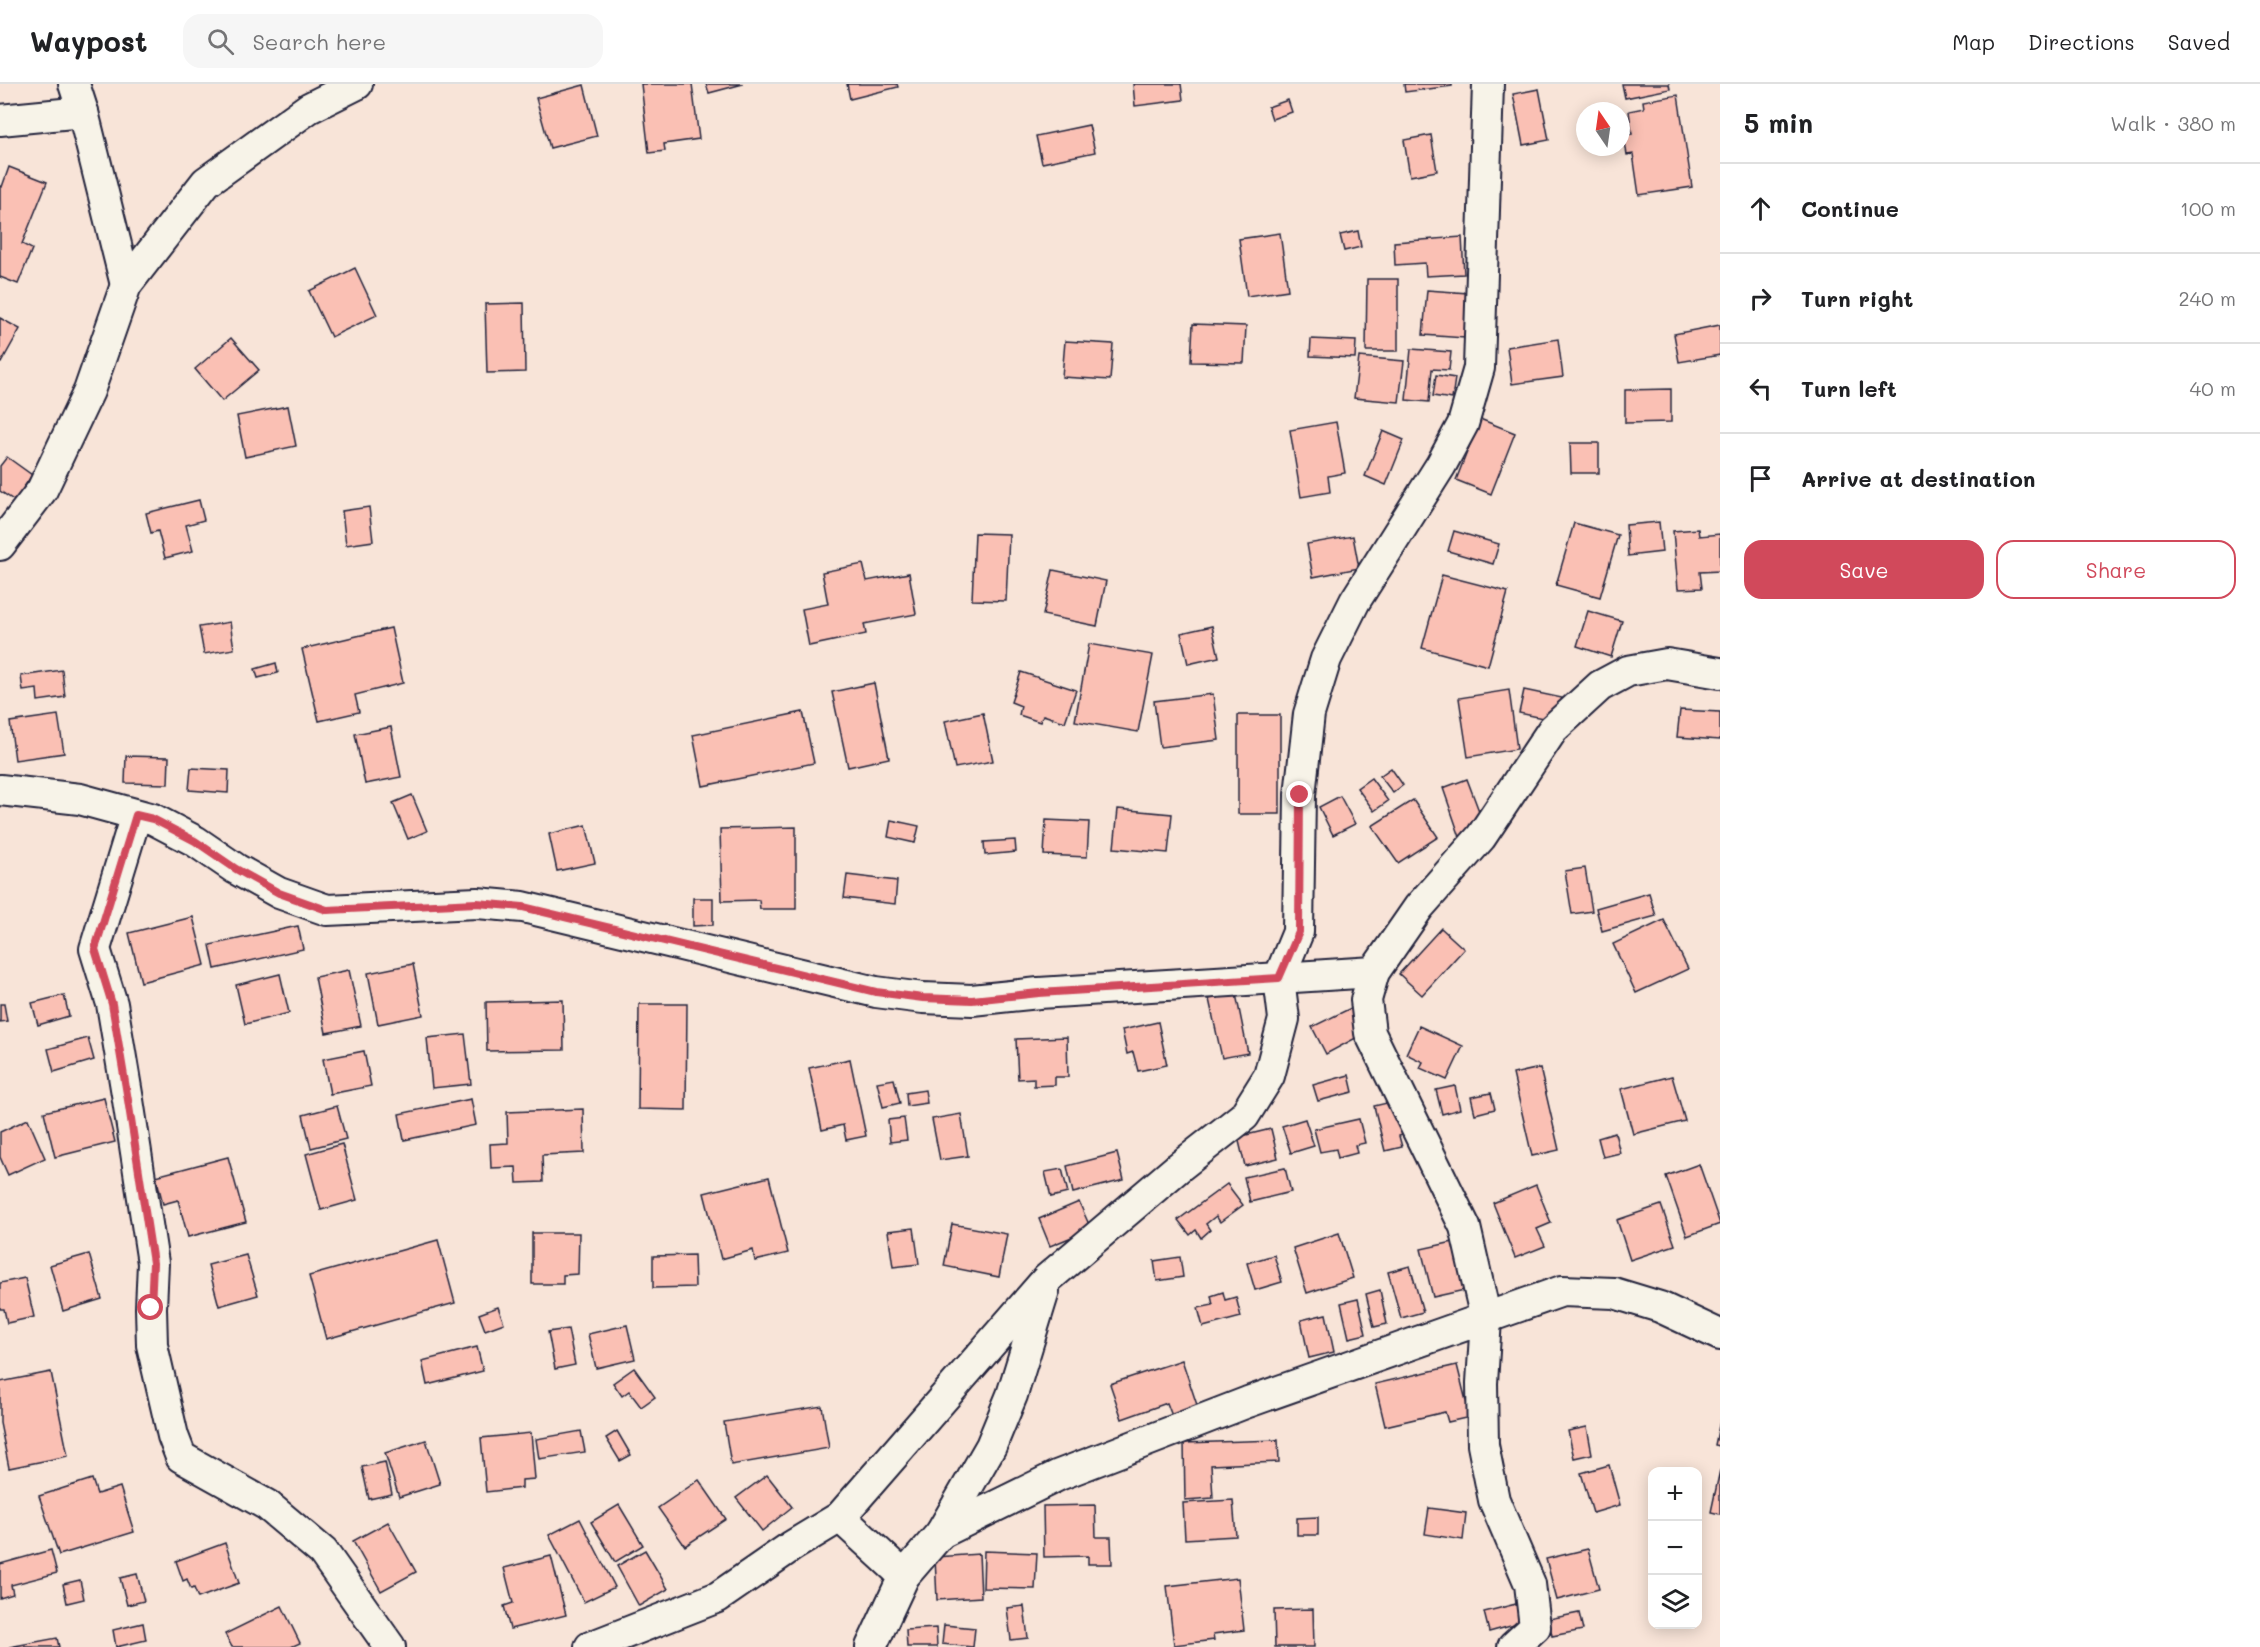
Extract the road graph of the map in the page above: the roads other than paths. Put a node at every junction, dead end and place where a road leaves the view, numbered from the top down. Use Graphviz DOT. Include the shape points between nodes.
graph roads {
  1 [pos="74,84"];
  2 [pos="357,84"];
  3 [pos="1490,90"];
  4 [pos="83,112"];
  5 [pos="0,120"];
  6 [pos="126,285"];
  7 [pos="0,545"];
  8 [pos="1720,673"];
  9 [pos="0,790"];
  10 [pos="136,815"];
  11 [pos="1374,972"];
  12 [pos="1279,978"];
  13 [pos="1047,1279"];
  14 [pos="1486,1319"];
  15 [pos="1720,1335"];
  16 [pos="840,1517"];
  17 [pos="941,1533"];
  18 [pos="904,1576"];
  19 [pos="390,1647"];
  20 [pos="590,1647"];
  21 [pos="870,1647"];
  22 [pos="1513,1647"];
  1 -- 4 [label="street"];
  2 -- 6 [label="street" via="309,108 206,182"];
  3 -- 12 [label="street" via="1479,368 1463,424 1354,601 1326,659 1309,714 1300,795 1299,932"];
  4 -- 5 [label="street"];
  4 -- 6 [label="street"];
  6 -- 7 [label="street" via="89,391 42,490"];
  8 -- 11 [label="street" via="1667,664 1628,671 1600,686 1553,729 1481,837 1419,907"];
  9 -- 10 [label="street" via="80,800"];
  10 -- 12 [label="street" via="153,819 195,841 279,893 327,910 477,903 523,907 876,992 972,1000"];
  10 -- 19 [label="street" via="95,949 112,1004 128,1100 153,1263 152,1345 173,1436 181,1457 267,1505 324,1552"];
  11 -- 12 [label="street"];
  11 -- 14 [label="street" via="1366,1000 1370,1033 1465,1227"];
  12 -- 13 [label="street" via="1284,1019 1269,1076 1244,1116"];
  13 -- 16 [label="street"];
  13 -- 17 [label="street" via="1012,1395 992,1446"];
  14 -- 15 [label="street" via="1562,1291 1614,1293 1660,1307"];
  14 -- 17 [label="street" via="1248,1402 1059,1475"];
  14 -- 22 [label="street" via="1483,1445 1494,1500 1530,1584 1535,1611 1535,1628"];
  16 -- 18 [label="street"];
  16 -- 20 [label="street" via="718,1598"];
  17 -- 18 [label="street"];
  18 -- 21 [label="street"];
}
